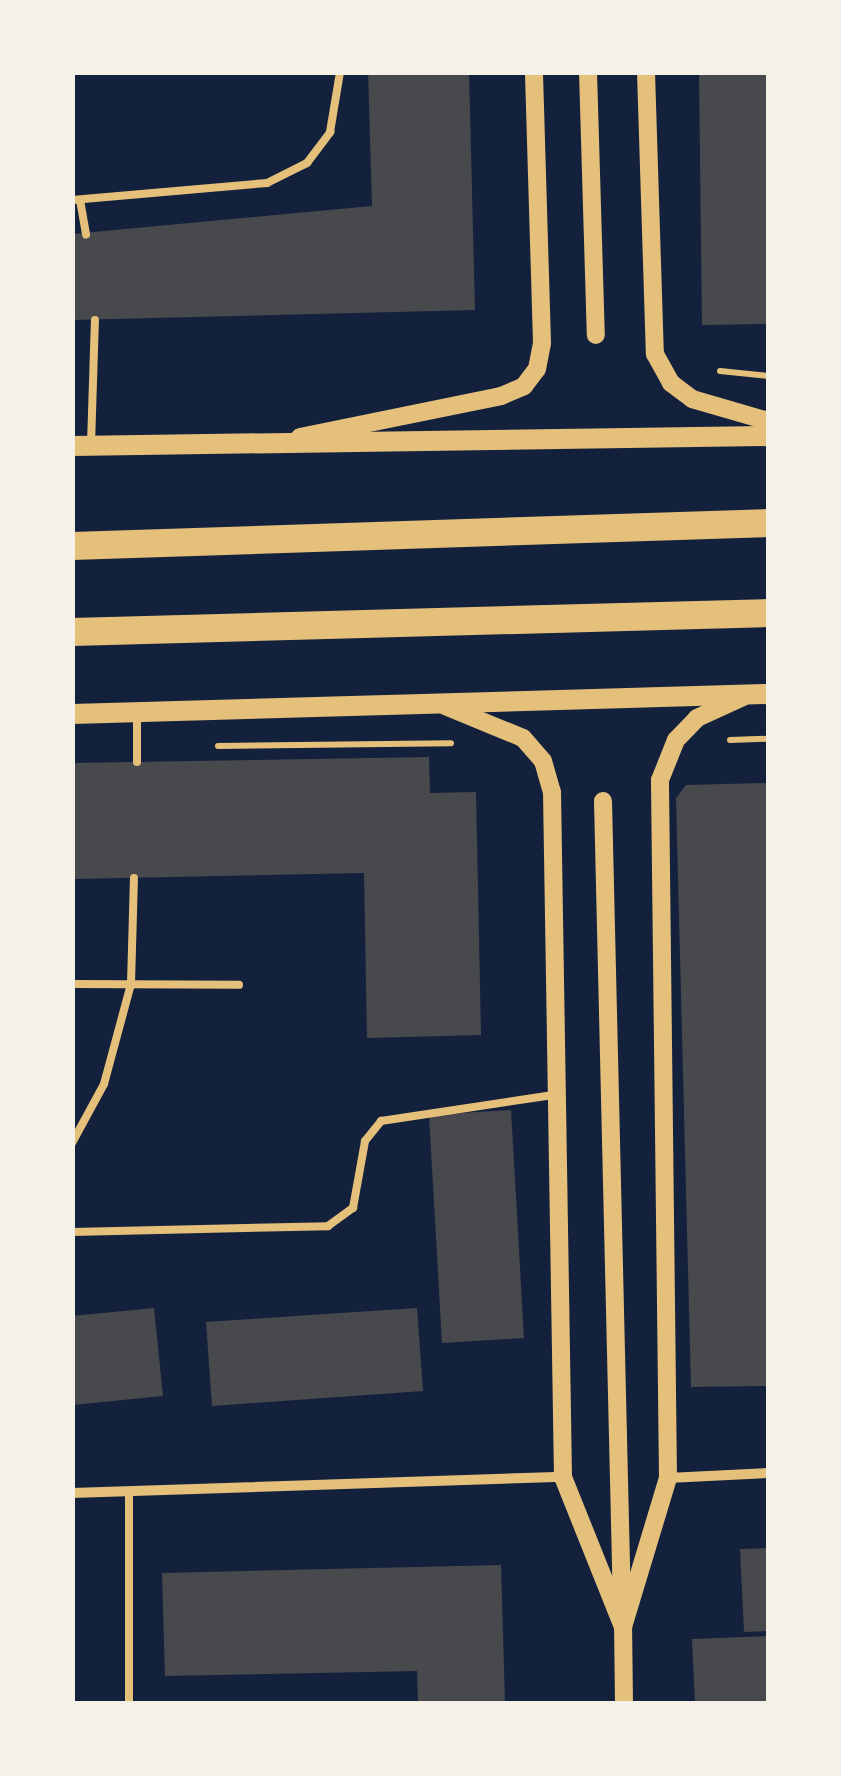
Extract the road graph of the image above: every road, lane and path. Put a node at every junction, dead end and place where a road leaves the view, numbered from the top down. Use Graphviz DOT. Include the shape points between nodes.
graph roads {
  1 [pos="340,72"];
  2 [pos="534,72"];
  3 [pos="588,72"];
  4 [pos="646,72"];
  5 [pos="76,200"];
  6 [pos="86,234"];
  7 [pos="96,320"];
  8 [pos="596,335"];
  9 [pos="715,371"];
  10 [pos="768,376"];
  11 [pos="768,421"];
  12 [pos="768,436"];
  13 [pos="285,440"];
  14 [pos="82,445"];
  15 [pos="768,523"];
  16 [pos="72,546"];
  17 [pos="768,613"];
  18 [pos="72,632"];
  19 [pos="759,694"];
  20 [pos="440,704"];
  21 [pos="138,712"];
  22 [pos="72,714"];
  23 [pos="459,743"];
  24 [pos="212,746"];
  25 [pos="136,762"];
  26 [pos="604,801"];
  27 [pos="134,878"];
  28 [pos="72,984"];
  29 [pos="131,984"];
  30 [pos="238,985"];
  31 [pos="553,1096"];
  32 [pos="72,1143"];
  33 [pos="72,1232"];
  34 [pos="768,1473"];
  35 [pos="562,1477"];
  36 [pos="668,1478"];
  37 [pos="129,1492"];
  38 [pos="72,1493"];
  39 [pos="622,1627"];
  40 [pos="129,1704"];
  41 [pos="624,1704"];
  1 -- 5 [label="lane" via="330,132 306,163 267,183"];
  2 -- 13 [label="street" via="538,369 524,386 501,396"];
  3 -- 8 [label="street"];
  4 -- 11 [label="street" via="655,354 671,383 692,399"];
  5 -- 6 [label="lane"];
  7 -- 14 [label="lane"];
  9 -- 10 [label="path"];
  12 -- 13 [label="main road"];
  13 -- 14 [label="main road"];
  15 -- 16 [label="highway"];
  17 -- 18 [label="highway"];
  19 -- 20 [label="main road"];
  19 -- 36 [label="street" via="697,718 676,740 660,780"];
  20 -- 21 [label="main road"];
  20 -- 31 [label="street" via="498,724 543,761 552,792"];
  21 -- 22 [label="main road"];
  21 -- 25 [label="lane"];
  23 -- 24 [label="path"];
  26 -- 39 [label="street"];
  27 -- 29 [label="lane"];
  28 -- 29 [label="lane"];
  29 -- 30 [label="lane"];
  29 -- 32 [label="lane" via="104,1084"];
  31 -- 33 [label="lane" via="380,1121 365,1141 360,1194 328,1226"];
  31 -- 35 [label="street"];
  34 -- 36 [label="street"];
  35 -- 37 [label="street"];
  35 -- 39 [label="street"];
  36 -- 39 [label="street"];
  37 -- 38 [label="street"];
  37 -- 40 [label="lane"];
  39 -- 41 [label="street"];
}
